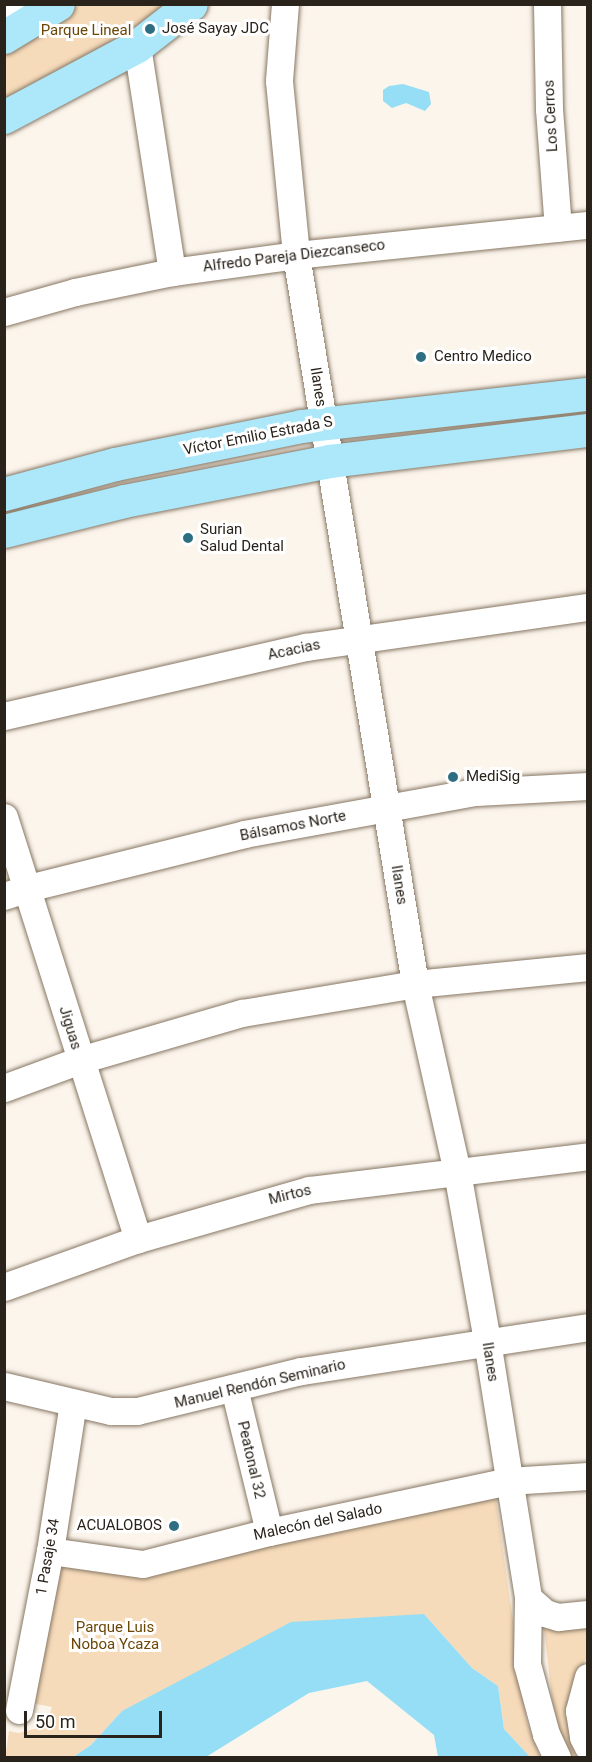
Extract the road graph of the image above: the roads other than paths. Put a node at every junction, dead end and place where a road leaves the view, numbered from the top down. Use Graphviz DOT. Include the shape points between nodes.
graph roads {
  1 [pos="58,4"];
  2 [pos="191,4"];
  3 [pos="285,4"];
  4 [pos="547,4"];
  5 [pos="11,23"];
  6 [pos="137,46"];
  7 [pos="4,117"];
  8 [pos="588,225"];
  9 [pos="558,228"];
  10 [pos="296,255"];
  11 [pos="172,272"];
  12 [pos="4,312"];
  13 [pos="584,394"];
  14 [pos="323,423"];
  15 [pos="586,431"];
  16 [pos="330,461"];
  17 [pos="115,464"];
  18 [pos="4,494"];
  19 [pos="124,501"];
  20 [pos="4,531"];
  21 [pos="588,607"];
  22 [pos="359,638"];
  23 [pos="4,716"];
  24 [pos="588,786"];
  25 [pos="387,808"];
  26 [pos="4,817"];
  27 [pos="16,892"];
  28 [pos="588,967"];
  29 [pos="416,984"];
  30 [pos="80,1060"];
  31 [pos="4,1088"];
  32 [pos="588,1156"];
  33 [pos="457,1172"];
  34 [pos="138,1239"];
  35 [pos="4,1287"];
  36 [pos="588,1327"];
  37 [pos="487,1341"];
  38 [pos="4,1386"];
  39 [pos="234,1388"];
  40 [pos="73,1403"];
  41 [pos="588,1476"];
  42 [pos="508,1481"];
  43 [pos="269,1532"];
  44 [pos="50,1551"];
  45 [pos="528,1598"];
  46 [pos="588,1614"];
  47 [pos="588,1677"];
  48 [pos="19,1710"];
  49 [pos="588,1747"];
  50 [pos="557,1758"];
  1 -- 5 [label="main road"];
  2 -- 6 [label="main road"];
  3 -- 10 [label="street, Ilanes" via="279,81"];
  4 -- 9 [label="street, Los Cerros" via="549,109"];
  6 -- 7 [label="main road"];
  6 -- 11 [label="street"];
  8 -- 9 [label="street, Alfredo Pareja Diezcanseco"];
  9 -- 10 [label="street, Alfredo Pareja Diezcanseco"];
  10 -- 11 [label="street, Alfredo Pareja Diezcanseco"];
  10 -- 14 [label="street, Ilanes"];
  11 -- 12 [label="street, Alfredo Pareja Diezcanseco" via="75,292"];
  13 -- 14 [label="main road, Víctor Emilio Estrada S"];
  13 -- 15 [label="main road"];
  14 -- 16 [label="street, Ilanes"];
  14 -- 17 [label="main road, Víctor Emilio Estrada S"];
  15 -- 16 [label="main road"];
  16 -- 19 [label="main road"];
  16 -- 22 [label="street, Ilanes"];
  17 -- 18 [label="main road, Víctor Emilio Estrada S"];
  17 -- 19 [label="main road"];
  19 -- 20 [label="main road"];
  21 -- 22 [label="street, Acacias"];
  22 -- 23 [label="street, Acacias"];
  22 -- 25 [label="street, Ilanes"];
  24 -- 25 [label="street, Bálsamos Norte" via="476,792"];
  25 -- 27 [label="street, Bálsamos Norte" via="244,834"];
  25 -- 29 [label="street, Ilanes"];
  26 -- 27 [label="street, Jiguas"];
  27 -- 30 [label="street, Jiguas"];
  28 -- 29 [label="street"];
  29 -- 30 [label="street" via="242,1014"];
  29 -- 33 [label="street, Ilanes"];
  30 -- 31 [label="street"];
  30 -- 34 [label="street, Jiguas"];
  32 -- 33 [label="street, Mirtos"];
  33 -- 34 [label="street, Mirtos" via="309,1190"];
  33 -- 37 [label="street, Ilanes"];
  34 -- 35 [label="street, Mirtos"];
  36 -- 37 [label="street, Manuel Rendón Seminario"];
  37 -- 39 [label="street, Manuel Rendón Seminario" via="301,1371"];
  37 -- 42 [label="street, Ilanes"];
  38 -- 40 [label="street, Manuel Rendón Seminario"];
  39 -- 40 [label="street, Manuel Rendón Seminario" via="137,1411 111,1412"];
  39 -- 43 [label="street, Peatonal 32"];
  40 -- 44 [label="street, 1 Pasaje 34"];
  41 -- 42 [label="street, Malecón del Salado"];
  42 -- 43 [label="street, Malecón del Salado"];
  42 -- 45 [label="street, Ilanes"];
  43 -- 44 [label="street, Malecón del Salado" via="143,1564"];
  44 -- 48 [label="street, 1 Pasaje 34"];
  45 -- 46 [label="street" via="545,1613 558,1617"];
  45 -- 50 [label="street, Ilanes" via="527,1664 546,1734"];
  47 -- 49 [label="street" via="579,1711"];
}
